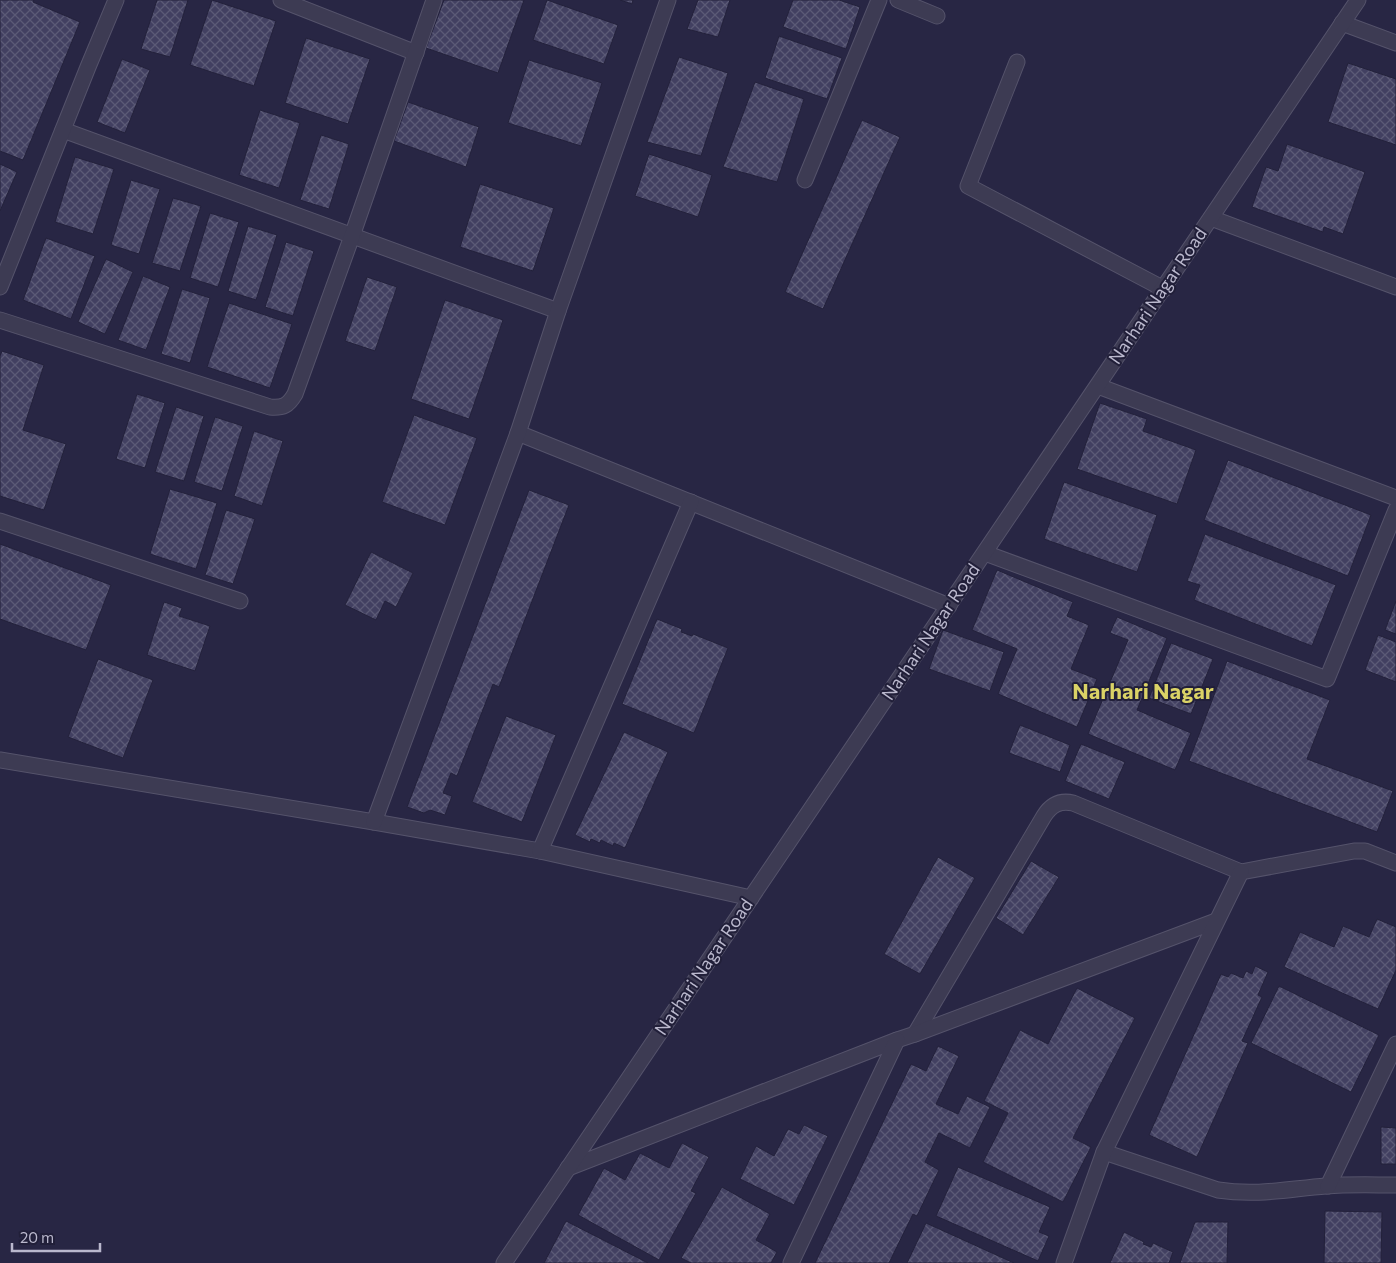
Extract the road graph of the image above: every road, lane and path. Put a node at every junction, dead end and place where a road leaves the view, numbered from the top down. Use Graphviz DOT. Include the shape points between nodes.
graph roads {
  1 [pos="116,0"];
  2 [pos="281,0"];
  3 [pos="434,0"];
  4 [pos="668,0"];
  5 [pos="879,0"];
  6 [pos="898,0"];
  7 [pos="1358,0"];
  8 [pos="937,16"];
  9 [pos="1342,23"];
  10 [pos="1396,43"];
  11 [pos="416,53"];
  12 [pos="1017,62"];
  13 [pos="62,130"];
  14 [pos="805,180"];
  15 [pos="1211,218"];
  16 [pos="352,236"];
  17 [pos="5,261"];
  18 [pos="0,287"];
  19 [pos="1396,287"];
  20 [pos="1164,289"];
  21 [pos="558,311"];
  22 [pos="0,320"];
  23 [pos="1098,386"];
  24 [pos="518,433"];
  25 [pos="1396,498"];
  26 [pos="690,502"];
  27 [pos="1396,510"];
  28 [pos="0,522"];
  29 [pos="984,554"];
  30 [pos="240,601"];
  31 [pos="949,606"];
  32 [pos="0,760"];
  33 [pos="374,822"];
  34 [pos="540,852"];
  35 [pos="1396,863"];
  36 [pos="1241,872"];
  37 [pos="751,898"];
  38 [pos="1216,921"];
  39 [pos="915,1034"];
  40 [pos="897,1040"];
  41 [pos="1396,1044"];
  42 [pos="1104,1152"];
  43 [pos="568,1168"];
  44 [pos="1396,1185"];
  45 [pos="1328,1186"];
  46 [pos="504,1263"];
  47 [pos="791,1263"];
  48 [pos="1064,1263"];
  1 -- 13 [label="street"];
  2 -- 11 [label="street"];
  3 -- 11 [label="street"];
  4 -- 21 [label="street"];
  5 -- 14 [label="street"];
  6 -- 8 [label="street"];
  7 -- 9 [label="street, Narhari Nagar Road"];
  9 -- 10 [label="street"];
  9 -- 15 [label="street, Narhari Nagar Road"];
  11 -- 16 [label="street"];
  12 -- 20 [label="street" via="968,186"];
  13 -- 16 [label="street"];
  13 -- 17 [label="street"];
  15 -- 19 [label="street"];
  15 -- 20 [label="street, Narhari Nagar Road"];
  16 -- 21 [label="street"];
  16 -- 22 [label="street" via="295,394 280,408"];
  17 -- 18 [label="street"];
  20 -- 23 [label="street, Narhari Nagar Road"];
  21 -- 24 [label="street"];
  23 -- 25 [label="street"];
  23 -- 29 [label="street, Narhari Nagar Road"];
  24 -- 26 [label="street"];
  24 -- 33 [label="street"];
  26 -- 31 [label="street"];
  26 -- 34 [label="street"];
  27 -- 29 [label="street" via="1327,679"];
  28 -- 30 [label="street"];
  29 -- 31 [label="street, Narhari Nagar Road"];
  31 -- 37 [label="street, Narhari Nagar Road"];
  32 -- 33 [label="street"];
  33 -- 34 [label="street"];
  34 -- 37 [label="street"];
  35 -- 36 [label="street" via="1354,850"];
  36 -- 38 [label="street"];
  36 -- 39 [label="street" via="1073,803 1058,802 1044,816"];
  37 -- 43 [label="street, Narhari Nagar Road"];
  38 -- 39 [label="street"];
  38 -- 42 [label="street"];
  39 -- 40 [label="street"];
  40 -- 43 [label="street"];
  40 -- 47 [label="street"];
  41 -- 45 [label="street"];
  42 -- 45 [label="street" via="1235,1193"];
  42 -- 48 [label="street"];
  43 -- 46 [label="street, Narhari Nagar Road"];
  44 -- 45 [label="street"];
}
